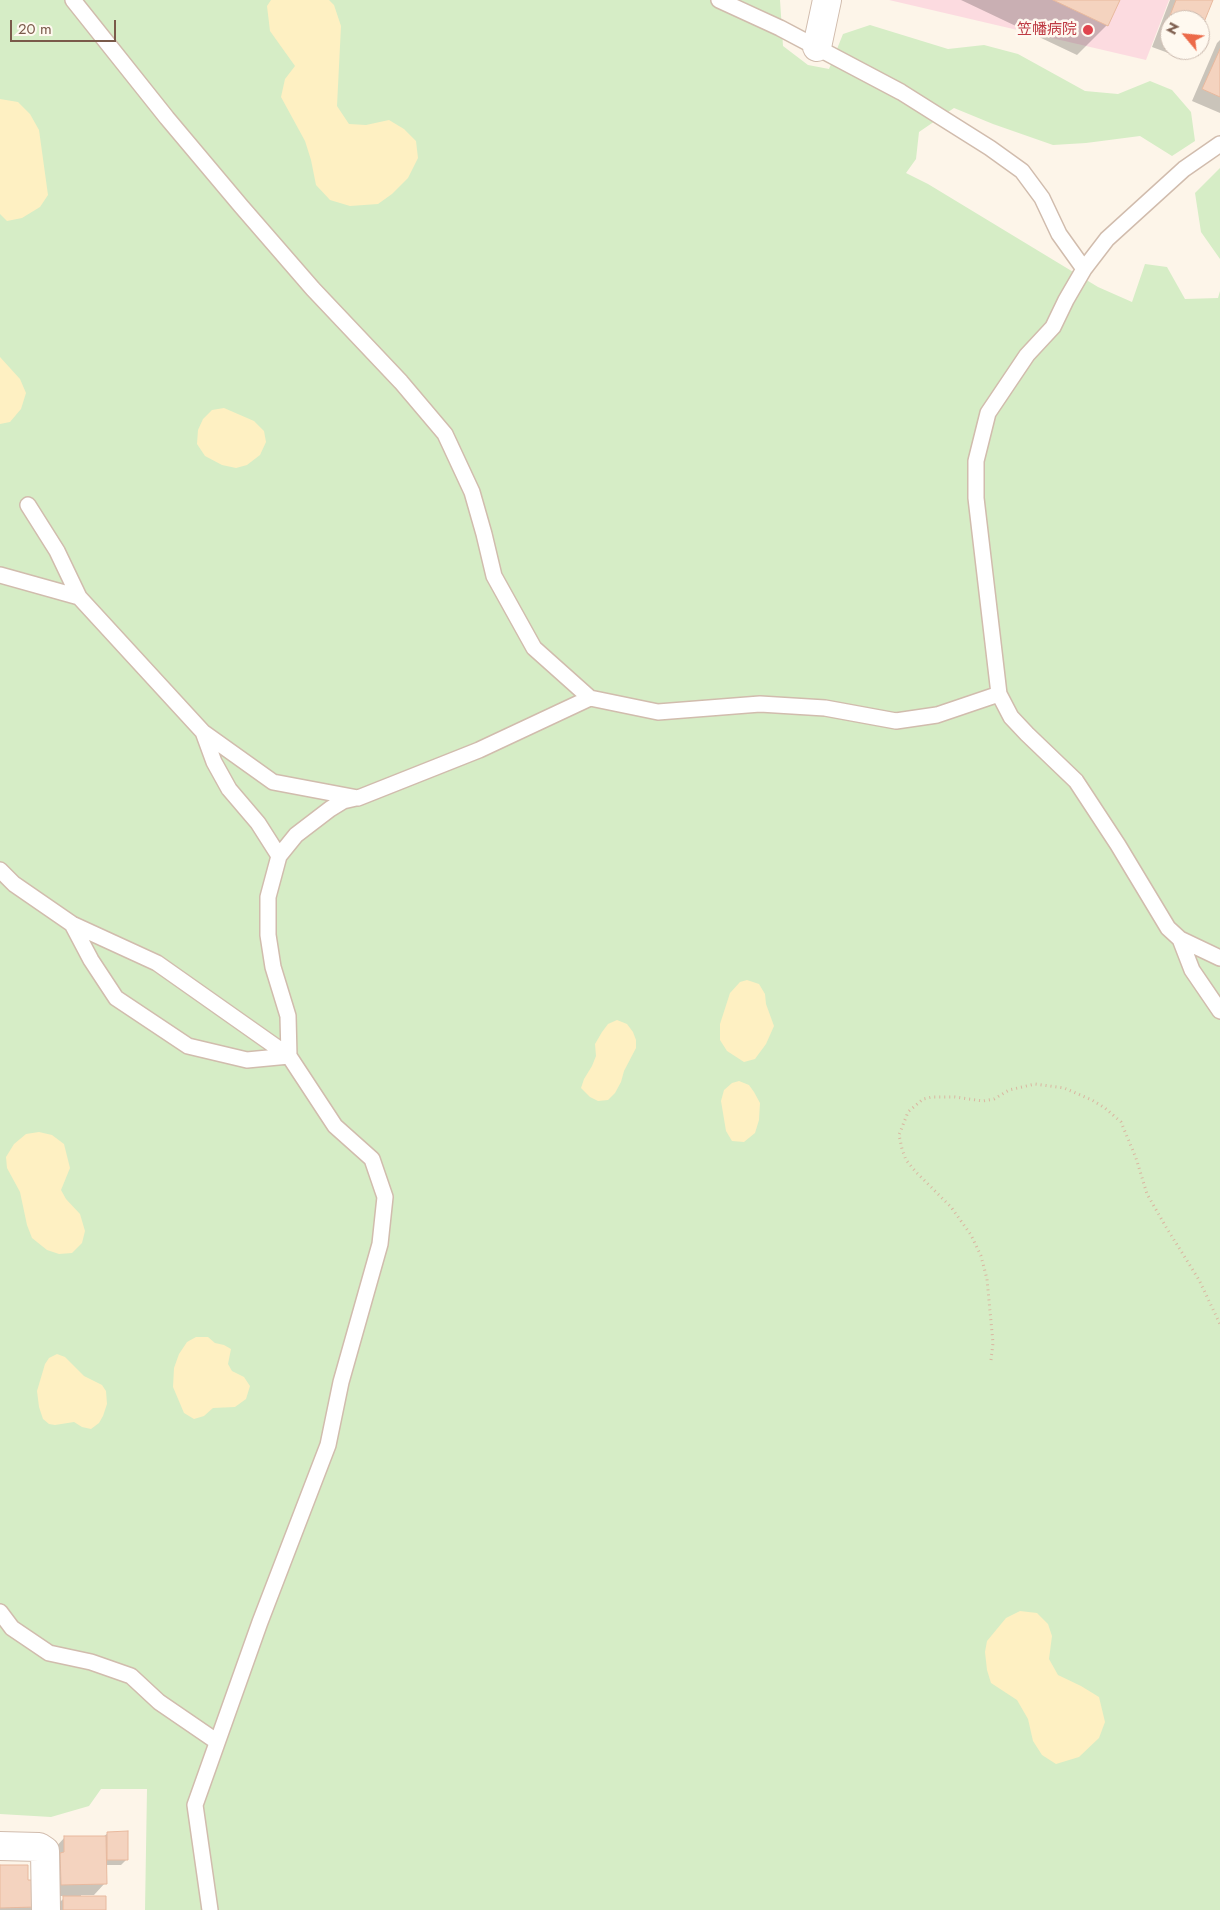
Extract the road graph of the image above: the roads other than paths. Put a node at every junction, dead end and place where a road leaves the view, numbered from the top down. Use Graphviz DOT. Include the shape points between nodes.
graph roads {
  1 [pos="73,0"];
  2 [pos="719,0"];
  3 [pos="827,0"];
  4 [pos="817,47"];
  5 [pos="1220,144"];
  6 [pos="1084,269"];
  7 [pos="28,505"];
  8 [pos="0,575"];
  9 [pos="78,597"];
  10 [pos="999,694"];
  11 [pos="590,698"];
  12 [pos="203,732"];
  13 [pos="358,798"];
  14 [pos="279,856"];
  15 [pos="0,870"];
  16 [pos="72,924"];
  17 [pos="1180,939"];
  18 [pos="1220,958"];
  19 [pos="1220,1012"];
  20 [pos="289,1056"];
  21 [pos="0,1612"];
  22 [pos="216,1741"];
  23 [pos="0,1846"];
  24 [pos="46,1910"];
  25 [pos="210,1910"];
  1 -- 11 [label="lane" via="241,206 445,434 472,492 494,576 534,648"];
  2 -- 4 [label="lane"];
  3 -- 4 [label="street"];
  4 -- 6 [label="lane" via="901,92 1022,171"];
  5 -- 6 [label="lane" via="1184,169 1114,233"];
  6 -- 10 [label="lane" via="1053,326 1027,355 988,413 976,460 976,498"];
  7 -- 9 [label="lane" via="57,551"];
  8 -- 9 [label="lane"];
  9 -- 12 [label="lane"];
  10 -- 11 [label="lane" via="938,715 896,721 825,708 760,704 658,712"];
  10 -- 17 [label="lane" via="1011,716 1076,781 1168,928"];
  11 -- 13 [label="lane" via="479,750"];
  12 -- 13 [label="lane" via="273,782"];
  12 -- 14 [label="lane" via="229,789 258,823"];
  13 -- 14 [label="lane" via="330,808 296,835"];
  14 -- 20 [label="lane" via="268,897 268,935 273,967 288,1016"];
  15 -- 16 [label="lane" via="14,884"];
  16 -- 20 [label="lane" via="156,963"];
  16 -- 20 [label="lane" via="116,998 188,1046 247,1060"];
  17 -- 18 [label="lane"];
  17 -- 19 [label="lane" via="1192,970"];
  20 -- 22 [label="lane" via="335,1126 372,1159 385,1197 380,1244 341,1382 328,1445"];
  21 -- 22 [label="lane" via="12,1628 49,1653 91,1662 131,1676 159,1702"];
  22 -- 25 [label="lane" via="194,1805"];
  23 -- 24 [label="street" via="46,1850"];
}
